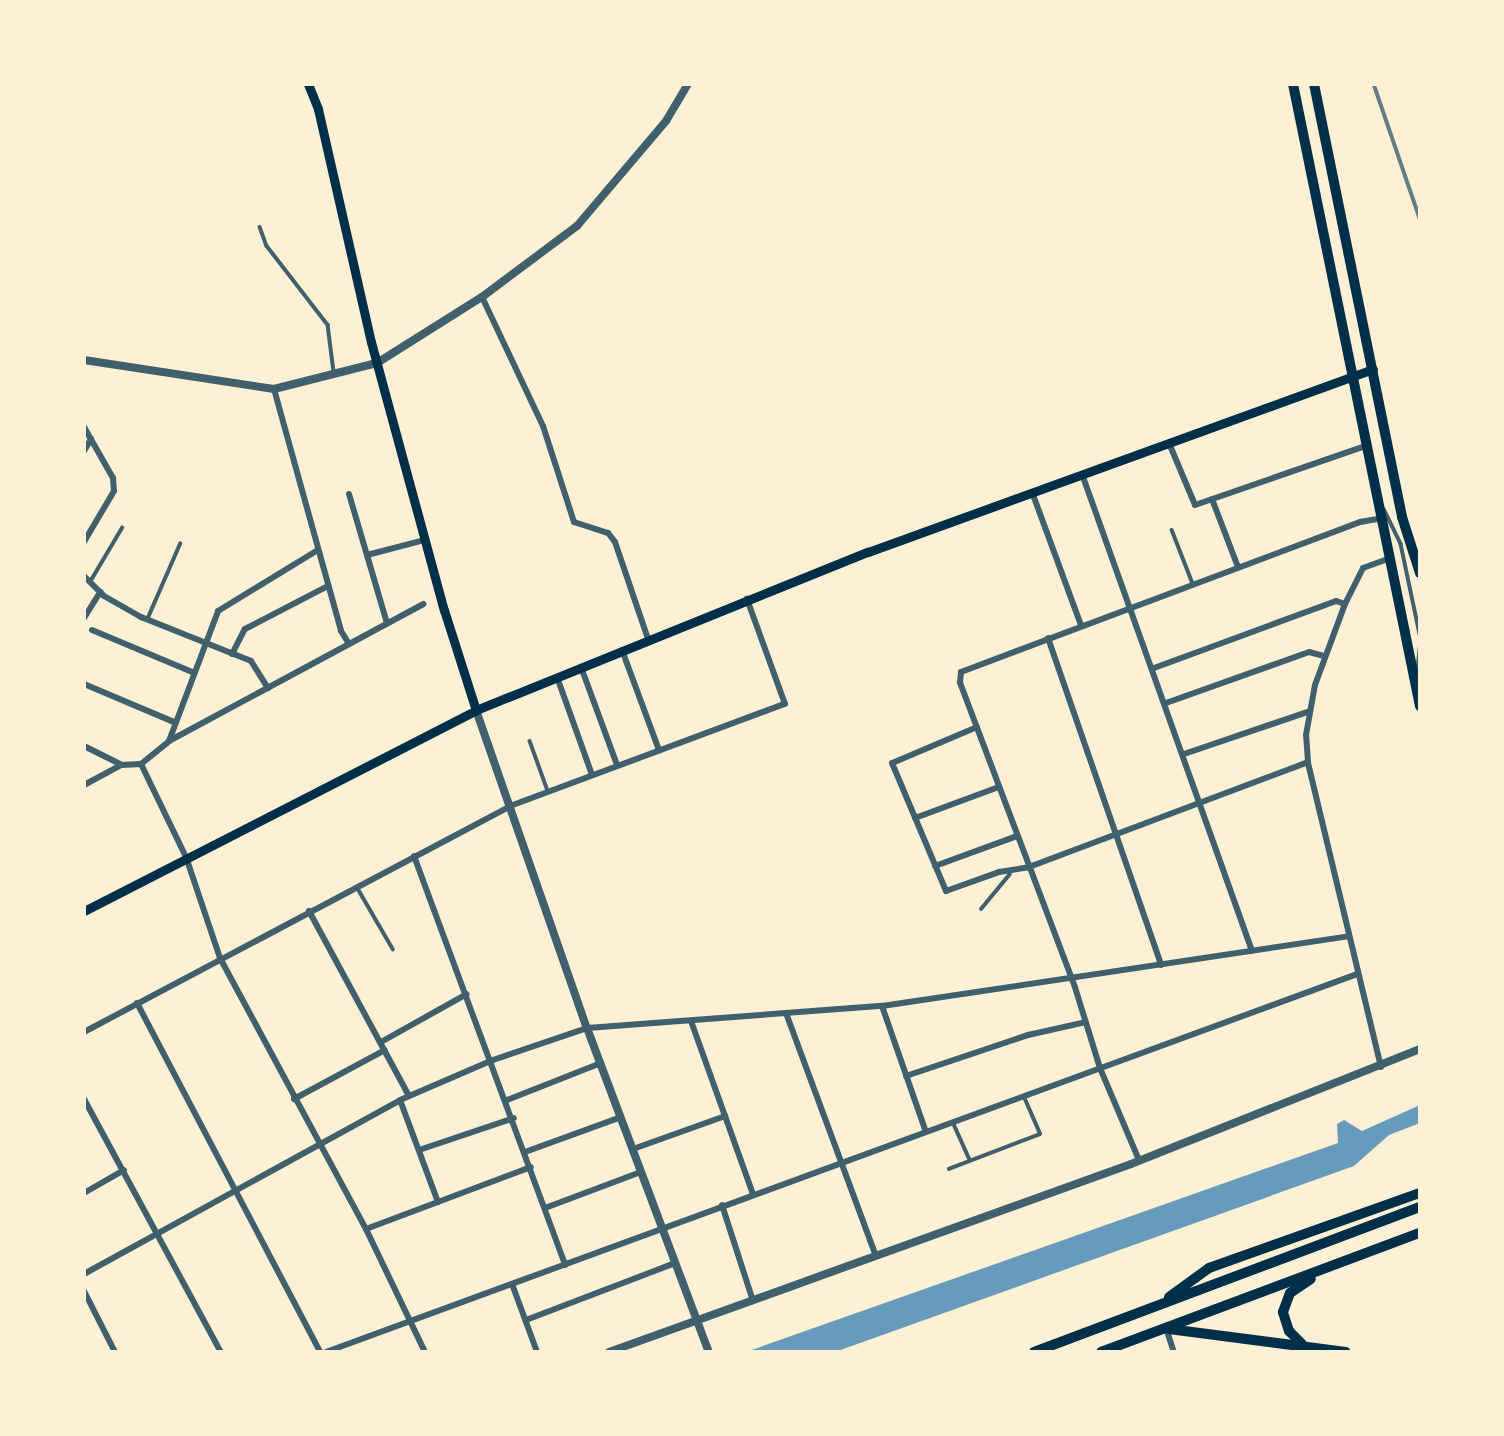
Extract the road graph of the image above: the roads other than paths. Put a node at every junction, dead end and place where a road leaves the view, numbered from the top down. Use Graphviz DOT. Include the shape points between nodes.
graph roads {
  1 [pos="309,84"];
  2 [pos="688,84"];
  3 [pos="1293,84"];
  4 [pos="1314,84"];
  5 [pos="260,227"];
  6 [pos="482,297"];
  7 [pos="84,360"];
  8 [pos="377,363"];
  9 [pos="1373,369"];
  10 [pos="334,374"];
  11 [pos="1353,376"];
  12 [pos="274,389"];
  13 [pos="84,427"];
  14 [pos="91,439"];
  15 [pos="1169,443"];
  16 [pos="1370,444"];
  17 [pos="84,451"];
  18 [pos="1082,474"];
  19 [pos="1032,492"];
  20 [pos="349,494"];
  21 [pos="1379,498"];
  22 [pos="1212,499"];
  23 [pos="1383,518"];
  24 [pos="122,528"];
  25 [pos="1172,530"];
  26 [pos="424,540"];
  27 [pos="84,542"];
  28 [pos="180,544"];
  29 [pos="318,550"];
  30 [pos="367,555"];
  31 [pos="1388,559"];
  32 [pos="1238,567"];
  33 [pos="1420,573"];
  34 [pos="87,579"];
  35 [pos="1193,584"];
  36 [pos="328,586"];
  37 [pos="100,592"];
  38 [pos="747,599"];
  39 [pos="423,604"];
  40 [pos="1345,604"];
  41 [pos="1132,607"];
  42 [pos="84,618"];
  43 [pos="147,620"];
  44 [pos="387,623"];
  45 [pos="1082,625"];
  46 [pos="92,630"];
  47 [pos="1420,634"];
  48 [pos="1048,638"];
  49 [pos="648,639"];
  50 [pos="203,643"];
  51 [pos="349,644"];
  52 [pos="1420,645"];
  53 [pos="622,650"];
  54 [pos="232,654"];
  55 [pos="1324,656"];
  56 [pos="581,667"];
  57 [pos="1154,668"];
  58 [pos="192,672"];
  59 [pos="557,677"];
  60 [pos="1414,680"];
  61 [pos="84,684"];
  62 [pos="268,688"];
  63 [pos="1166,703"];
  64 [pos="1420,706"];
  65 [pos="476,710"];
  66 [pos="1310,711"];
  67 [pos="174,722"];
  68 [pos="977,727"];
  69 [pos="169,741"];
  70 [pos="530,741"];
  71 [pos="84,746"];
  72 [pos="659,750"];
  73 [pos="1184,754"];
  74 [pos="1308,762"];
  75 [pos="141,764"];
  76 [pos="122,765"];
  77 [pos="617,765"];
  78 [pos="592,775"];
  79 [pos="84,785"];
  80 [pos="999,787"];
  81 [pos="548,791"];
  82 [pos="1201,800"];
  83 [pos="510,806"];
  84 [pos="915,818"];
  85 [pos="1116,834"];
  86 [pos="1017,836"];
  87 [pos="414,856"];
  88 [pos="186,857"];
  89 [pos="935,866"];
  90 [pos="1029,867"];
  91 [pos="1010,873"];
  92 [pos="356,886"];
  93 [pos="981,909"];
  94 [pos="84,911"];
  95 [pos="309,911"];
  96 [pos="1348,936"];
  97 [pos="393,949"];
  98 [pos="1252,951"];
  99 [pos="220,958"];
  100 [pos="1161,965"];
  101 [pos="1357,974"];
  102 [pos="1071,979"];
  103 [pos="467,994"];
  104 [pos="137,1003"];
  105 [pos="882,1006"];
  106 [pos="786,1013"];
  107 [pos="691,1021"];
  108 [pos="1086,1022"];
  109 [pos="587,1028"];
  110 [pos="84,1032"];
  111 [pos="381,1042"];
  112 [pos="1420,1049"];
  113 [pos="386,1050"];
  114 [pos="493,1060"];
  115 [pos="601,1063"];
  116 [pos="1381,1067"];
  117 [pos="1100,1069"];
  118 [pos="906,1076"];
  119 [pos="410,1096"];
  120 [pos="1024,1096"];
  121 [pos="294,1098"];
  122 [pos="84,1099"];
  123 [pos="400,1100"];
  124 [pos="507,1100"];
  125 [pos="621,1116"];
  126 [pos="725,1116"];
  127 [pos="514,1118"];
  128 [pos="953,1122"];
  129 [pos="926,1132"];
  130 [pos="318,1144"];
  131 [pos="633,1149"];
  132 [pos="419,1150"];
  133 [pos="525,1152"];
  134 [pos="970,1160"];
  135 [pos="1139,1160"];
  136 [pos="841,1164"];
  137 [pos="531,1167"];
  138 [pos="949,1168"];
  139 [pos="124,1170"];
  140 [pos="641,1172"];
  141 [pos="238,1190"];
  142 [pos="1420,1193"];
  143 [pos="84,1194"];
  144 [pos="753,1194"];
  145 [pos="438,1202"];
  146 [pos="722,1205"];
  147 [pos="1420,1207"];
  148 [pos="545,1208"];
  149 [pos="366,1229"];
  150 [pos="663,1230"];
  151 [pos="1420,1233"];
  152 [pos="158,1235"];
  153 [pos="876,1256"];
  154 [pos="1352,1258"];
  155 [pos="675,1263"];
  156 [pos="565,1265"];
  157 [pos="84,1274"];
  158 [pos="512,1284"];
  159 [pos="84,1291"];
  160 [pos="753,1301"];
  161 [pos="1157,1305"];
  162 [pos="413,1320"];
  163 [pos="526,1320"];
  164 [pos="696,1320"];
  165 [pos="1166,1328"];
  166 [pos="1302,1344"];
  167 [pos="116,1352"];
  168 [pos="221,1352"];
  169 [pos="320,1352"];
  170 [pos="326,1352"];
  171 [pos="425,1352"];
  172 [pos="537,1352"];
  173 [pos="609,1352"];
  174 [pos="709,1352"];
  175 [pos="1034,1352"];
  176 [pos="1101,1352"];
  177 [pos="1174,1352"];
  178 [pos="1346,1352"];
  1 -- 8 [label="main road"];
  2 -- 6 [label="street" via="666,121 577,226"];
  3 -- 11 [label="main road"];
  4 -- 9 [label="main road"];
  5 -- 10 [label="lane" via="267,246 328,325"];
  6 -- 8 [label="street"];
  6 -- 49 [label="street" via="543,426 574,522 608,533 615,542"];
  7 -- 12 [label="street"];
  8 -- 10 [label="street"];
  8 -- 26 [label="main road"];
  9 -- 11 [label="main road"];
  9 -- 33 [label="main road" via="1402,517"];
  10 -- 12 [label="street"];
  11 -- 15 [label="main road"];
  11 -- 16 [label="main road"];
  12 -- 29 [label="street"];
  13 -- 14 [label="street"];
  14 -- 17 [label="street"];
  14 -- 27 [label="street" via="113,478 114,491"];
  15 -- 18 [label="main road"];
  15 -- 22 [label="street" via="1195,505"];
  16 -- 21 [label="main road"];
  16 -- 22 [label="street"];
  18 -- 19 [label="main road"];
  18 -- 41 [label="street"];
  19 -- 38 [label="main road"];
  19 -- 45 [label="street"];
  20 -- 30 [label="street"];
  21 -- 23 [label="main road"];
  21 -- 47 [label="lane" via="1401,544"];
  22 -- 32 [label="street"];
  23 -- 31 [label="main road"];
  23 -- 32 [label="street"];
  24 -- 34 [label="lane"];
  25 -- 35 [label="lane"];
  26 -- 30 [label="street"];
  26 -- 65 [label="main road"];
  28 -- 43 [label="lane"];
  29 -- 36 [label="street"];
  29 -- 50 [label="street" via="218,611"];
  30 -- 44 [label="street"];
  31 -- 40 [label="street" via="1363,568"];
  31 -- 60 [label="main road"];
  32 -- 35 [label="street"];
  34 -- 37 [label="street"];
  35 -- 41 [label="street"];
  36 -- 51 [label="street"];
  36 -- 54 [label="street" via="246,629"];
  37 -- 42 [label="street"];
  37 -- 43 [label="street"];
  38 -- 49 [label="main road"];
  38 -- 72 [label="street" via="785,704"];
  39 -- 44 [label="street"];
  40 -- 55 [label="street"];
  40 -- 57 [label="street" via="1336,601"];
  41 -- 45 [label="street"];
  41 -- 57 [label="street"];
  43 -- 50 [label="street"];
  44 -- 51 [label="street"];
  45 -- 48 [label="street"];
  46 -- 58 [label="street"];
  48 -- 68 [label="street" via="961,672 960,682"];
  48 -- 85 [label="street"];
  49 -- 53 [label="main road"];
  50 -- 54 [label="street"];
  50 -- 58 [label="street"];
  51 -- 62 [label="street"];
  52 -- 60 [label="lane"];
  53 -- 56 [label="main road"];
  53 -- 72 [label="street"];
  54 -- 62 [label="street" via="251,661"];
  55 -- 63 [label="street" via="1309,652"];
  55 -- 66 [label="street"];
  56 -- 59 [label="main road"];
  56 -- 77 [label="street"];
  57 -- 63 [label="street"];
  58 -- 67 [label="street"];
  59 -- 65 [label="main road"];
  59 -- 78 [label="street"];
  60 -- 64 [label="main road"];
  61 -- 67 [label="street"];
  62 -- 69 [label="street"];
  63 -- 73 [label="street"];
  65 -- 83 [label="street"];
  65 -- 88 [label="main road"];
  66 -- 73 [label="street"];
  66 -- 74 [label="street"];
  67 -- 69 [label="street"];
  68 -- 80 [label="street"];
  68 -- 84 [label="street" via="892,763"];
  69 -- 75 [label="street"];
  70 -- 81 [label="lane"];
  71 -- 76 [label="street"];
  72 -- 77 [label="street"];
  73 -- 82 [label="street"];
  74 -- 82 [label="street"];
  74 -- 96 [label="street"];
  75 -- 76 [label="street"];
  75 -- 88 [label="street"];
  76 -- 79 [label="street"];
  77 -- 78 [label="street"];
  78 -- 81 [label="street"];
  80 -- 84 [label="street"];
  80 -- 86 [label="street"];
  81 -- 83 [label="street"];
  82 -- 85 [label="street"];
  82 -- 98 [label="street"];
  83 -- 87 [label="street"];
  83 -- 109 [label="street"];
  84 -- 89 [label="street"];
  85 -- 90 [label="street"];
  85 -- 100 [label="street"];
  86 -- 89 [label="street"];
  86 -- 90 [label="street"];
  87 -- 92 [label="street"];
  87 -- 103 [label="street"];
  88 -- 94 [label="main road"];
  88 -- 99 [label="street"];
  89 -- 91 [label="street" via="946,891 999,872"];
  90 -- 91 [label="street"];
  90 -- 102 [label="street"];
  91 -- 93 [label="lane"];
  92 -- 95 [label="street"];
  92 -- 97 [label="lane"];
  95 -- 99 [label="street"];
  95 -- 111 [label="street"];
  96 -- 98 [label="street"];
  96 -- 101 [label="street"];
  98 -- 100 [label="street"];
  99 -- 104 [label="street"];
  99 -- 121 [label="street"];
  100 -- 102 [label="street"];
  101 -- 116 [label="street"];
  101 -- 117 [label="street"];
  102 -- 105 [label="street"];
  102 -- 108 [label="street"];
  103 -- 111 [label="street"];
  103 -- 114 [label="street"];
  104 -- 110 [label="street"];
  104 -- 141 [label="street"];
  105 -- 106 [label="street"];
  105 -- 118 [label="street"];
  106 -- 107 [label="street"];
  106 -- 136 [label="street"];
  107 -- 109 [label="street"];
  107 -- 126 [label="street"];
  108 -- 117 [label="street"];
  108 -- 118 [label="street" via="1028,1035"];
  109 -- 114 [label="street"];
  109 -- 115 [label="street"];
  111 -- 113 [label="street"];
  112 -- 116 [label="street"];
  113 -- 119 [label="street"];
  113 -- 121 [label="street"];
  114 -- 119 [label="street"];
  114 -- 124 [label="street"];
  115 -- 124 [label="street"];
  115 -- 125 [label="street"];
  116 -- 135 [label="street"];
  117 -- 120 [label="street"];
  117 -- 135 [label="street"];
  118 -- 129 [label="street"];
  119 -- 123 [label="street"];
  120 -- 128 [label="street"];
  120 -- 134 [label="lane" via="1040,1134"];
  121 -- 130 [label="street"];
  122 -- 139 [label="street"];
  123 -- 130 [label="street"];
  123 -- 132 [label="street"];
  124 -- 127 [label="street"];
  125 -- 131 [label="street"];
  125 -- 133 [label="street"];
  126 -- 131 [label="street"];
  126 -- 144 [label="street"];
  127 -- 132 [label="street"];
  127 -- 133 [label="street"];
  128 -- 129 [label="street"];
  128 -- 134 [label="lane"];
  129 -- 136 [label="street"];
  130 -- 141 [label="street"];
  130 -- 149 [label="street"];
  131 -- 140 [label="street"];
  132 -- 145 [label="street"];
  133 -- 137 [label="street"];
  134 -- 138 [label="lane"];
  135 -- 153 [label="street"];
  136 -- 144 [label="street"];
  136 -- 153 [label="street"];
  137 -- 145 [label="street"];
  137 -- 148 [label="street"];
  139 -- 143 [label="street"];
  139 -- 152 [label="street"];
  140 -- 148 [label="street"];
  140 -- 150 [label="street"];
  141 -- 152 [label="street"];
  141 -- 169 [label="street"];
  142 -- 161 [label="main road" via="1209,1268"];
  144 -- 146 [label="street"];
  145 -- 149 [label="street"];
  146 -- 150 [label="street"];
  146 -- 160 [label="street"];
  147 -- 161 [label="main road"];
  148 -- 156 [label="street"];
  149 -- 162 [label="street"];
  150 -- 155 [label="street"];
  150 -- 156 [label="street"];
  151 -- 154 [label="main road"];
  152 -- 157 [label="street"];
  152 -- 168 [label="street"];
  153 -- 160 [label="street"];
  154 -- 165 [label="main road"];
  154 -- 166 [label="main road" via="1302,1284 1285,1302 1285,1321"];
  155 -- 163 [label="street"];
  155 -- 164 [label="street"];
  156 -- 158 [label="street"];
  158 -- 162 [label="street"];
  158 -- 163 [label="street"];
  159 -- 167 [label="street"];
  160 -- 164 [label="street"];
  161 -- 175 [label="main road"];
  162 -- 170 [label="street"];
  162 -- 171 [label="street"];
  163 -- 172 [label="street"];
  164 -- 173 [label="street"];
  164 -- 174 [label="street"];
  165 -- 166 [label="main road"];
  165 -- 176 [label="main road"];
  165 -- 177 [label="street"];
  166 -- 178 [label="main road"];
}
